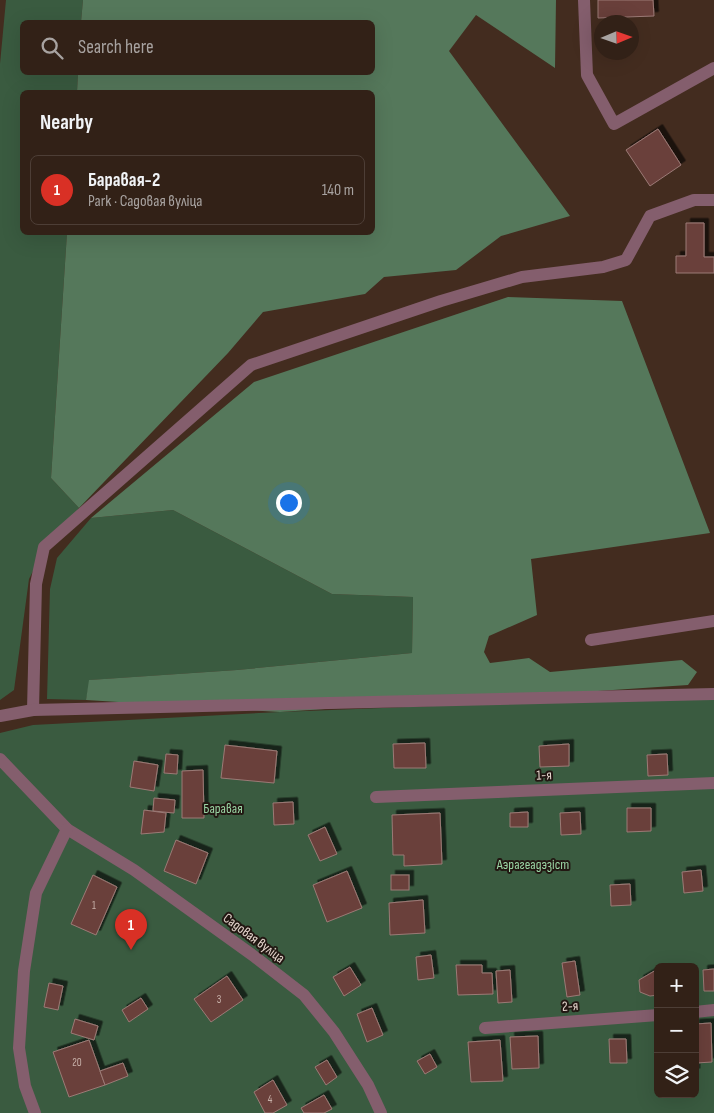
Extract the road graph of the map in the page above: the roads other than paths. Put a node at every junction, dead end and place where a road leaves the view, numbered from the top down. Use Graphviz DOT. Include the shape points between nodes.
graph roads {
  1 [pos="584,0"];
  2 [pos="714,68"];
  3 [pos="714,200"];
  4 [pos="714,621"];
  5 [pos="591,640"];
  6 [pos="714,694"];
  7 [pos="33,710"];
  8 [pos="0,716"];
  9 [pos="0,759"];
  10 [pos="714,784"];
  11 [pos="376,797"];
  12 [pos="67,830"];
  13 [pos="714,1010"];
  14 [pos="699,1012"];
  15 [pos="654,1015"];
  16 [pos="485,1028"];
  17 [pos="34,1113"];
  18 [pos="381,1113"];
  1 -- 2 [label="street" via="587,75 614,124"];
  3 -- 7 [label="street" via="694,200 650,216 626,260 603,267 522,277 252,365 44,547 36,584"];
  4 -- 5 [label="street"];
  6 -- 7 [label="street"];
  7 -- 8 [label="street"];
  9 -- 12 [label="street, Садовая вуліца"];
  10 -- 11 [label="street, 1-я"];
  12 -- 17 [label="street" via="36,893 24,971 19,1048 24,1086"];
  12 -- 18 [label="street, Садовая вуліца" via="134,870 304,995 339,1040 368,1085"];
  13 -- 14 [label="street"];
  15 -- 16 [label="street, 2-я"];
}
